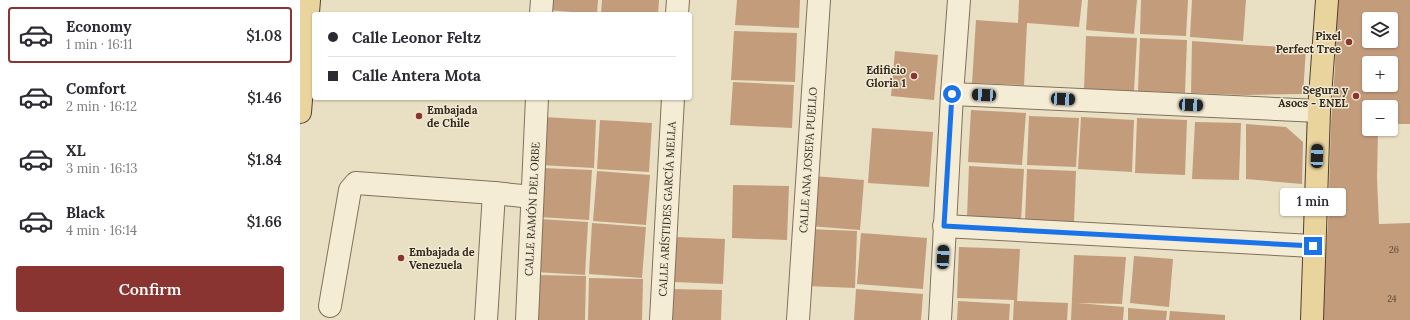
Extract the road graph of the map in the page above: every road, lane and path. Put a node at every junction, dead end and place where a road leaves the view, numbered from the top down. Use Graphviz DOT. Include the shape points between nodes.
graph roads {
  1 [pos="309,0"];
  2 [pos="542,0"];
  3 [pos="678,0"];
  4 [pos="819,0"];
  5 [pos="959,0"];
  6 [pos="1327,0"];
  7 [pos="541,12"];
  8 [pos="677,12"];
  9 [pos="952,94"];
  10 [pos="537,100"];
  11 [pos="673,100"];
  12 [pos="1319,111"];
  13 [pos="300,112"];
  14 [pos="494,192"];
  15 [pos="532,197"];
  16 [pos="944,226"];
  17 [pos="1313,246"];
  18 [pos="330,306"];
  19 [pos="486,320"];
  20 [pos="527,320"];
  21 [pos="661,320"];
  22 [pos="798,320"];
  23 [pos="940,320"];
  24 [pos="1312,320"];
  1 -- 13 [label="main road"];
  2 -- 7 [label="street"];
  3 -- 8 [label="street"];
  4 -- 22 [label="street, CALLE ANA JOSEFA PUELLO"];
  5 -- 9 [label="street"];
  6 -- 12 [label="main road"];
  9 -- 12 [label="street"];
  9 -- 16 [label="street"];
  10 -- 15 [label="street, CALLE RAMÓN DEL ORBE"];
  11 -- 21 [label="street, CALLE ARÍSTIDES GARCÍA MELLA"];
  12 -- 17 [label="main road"];
  14 -- 15 [label="street"];
  14 -- 18 [label="street" via="356,183 350,190"];
  14 -- 19 [label="street"];
  15 -- 20 [label="street, CALLE RAMÓN DEL ORBE"];
  16 -- 17 [label="street"];
  16 -- 23 [label="street"];
  17 -- 24 [label="main road"];
}
